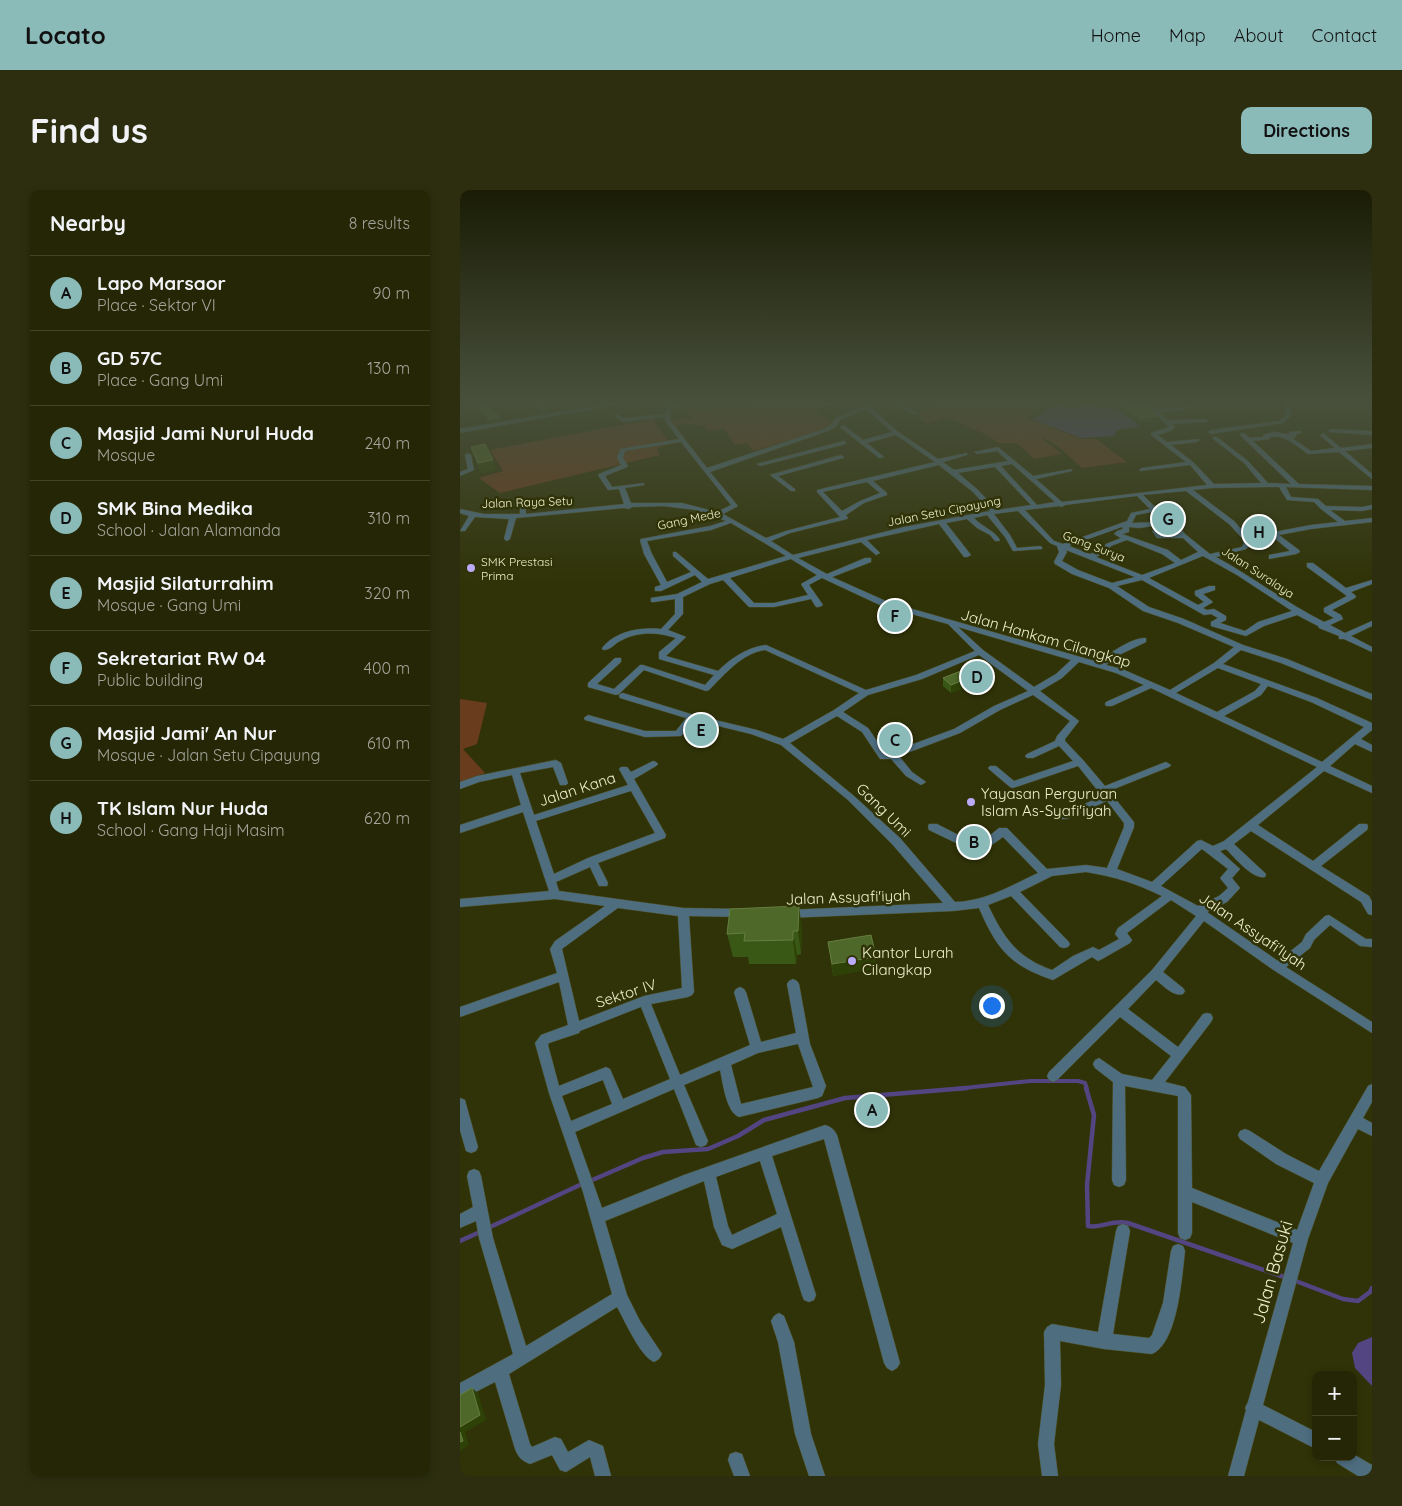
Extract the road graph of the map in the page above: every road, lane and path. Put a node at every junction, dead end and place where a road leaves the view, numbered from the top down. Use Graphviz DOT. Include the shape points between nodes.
graph roads {
  1 [pos="469,462"];
  2 [pos="623,462"];
  3 [pos="699,462"];
  4 [pos="731,462"];
  5 [pos="757,462"];
  6 [pos="768,462"];
  7 [pos="822,462"];
  8 [pos="939,462"];
  9 [pos="1013,462"];
  10 [pos="1189,462"];
  11 [pos="1246,462"];
  12 [pos="1272,462"];
  13 [pos="1355,462"];
  14 [pos="760,464"];
  15 [pos="996,464"];
  16 [pos="1191,464"];
  17 [pos="1070,470"];
  18 [pos="1142,470"];
  19 [pos="706,471"];
  20 [pos="952,472"];
  21 [pos="460,474"];
  22 [pos="773,475"];
  23 [pos="1372,477"];
  24 [pos="1032,478"];
  25 [pos="868,480"];
  26 [pos="642,484"];
  27 [pos="1266,485"];
  28 [pos="1212,486"];
  29 [pos="1281,486"];
  30 [pos="1297,486"];
  31 [pos="622,487"];
  32 [pos="1372,488"];
  33 [pos="1188,489"];
  34 [pos="793,490"];
  35 [pos="1138,494"];
  36 [pos="509,500"];
  37 [pos="1062,504"];
  38 [pos="629,507"];
  39 [pos="1036,507"];
  40 [pos="1372,507"];
  41 [pos="1323,508"];
  42 [pos="1020,509"];
  43 [pos="1153,510"];
  44 [pos="460,511"];
  45 [pos="992,513"];
  46 [pos="718,514"];
  47 [pos="842,514"];
  48 [pos="473,515"];
  49 [pos="523,516"];
  50 [pos="513,517"];
  51 [pos="969,517"];
  52 [pos="1372,520"];
  53 [pos="731,521"];
  54 [pos="1160,521"];
  55 [pos="941,522"];
  56 [pos="1345,524"];
  57 [pos="462,530"];
  58 [pos="1273,534"];
  59 [pos="1183,536"];
  60 [pos="507,539"];
  61 [pos="1124,539"];
  62 [pos="1247,539"];
  63 [pos="766,540"];
  64 [pos="863,540"];
  65 [pos="997,540"];
  66 [pos="1061,546"];
  67 [pos="1040,548"];
  68 [pos="876,553"];
  69 [pos="676,554"];
  70 [pos="1207,554"];
  71 [pos="967,555"];
  72 [pos="1092,556"];
  73 [pos="792,557"];
  74 [pos="1272,557"];
  75 [pos="868,560"];
  76 [pos="1180,563"];
  77 [pos="1310,565"];
  78 [pos="695,573"];
  79 [pos="725,576"];
  80 [pos="824,576"];
  81 [pos="1143,578"];
  82 [pos="707,582"];
  83 [pos="1372,582"];
  84 [pos="1112,586"];
  85 [pos="1212,588"];
  86 [pos="1346,591"];
  87 [pos="679,596"];
  88 [pos="813,596"];
  89 [pos="654,600"];
  90 [pos="819,605"];
  91 [pos="1197,608"];
  92 [pos="1298,612"];
  93 [pos="1372,623"];
  94 [pos="949,624"];
  95 [pos="1322,626"];
  96 [pos="663,631"];
  97 [pos="1342,636"];
  98 [pos="1143,640"];
  99 [pos="1240,647"];
  100 [pos="606,648"];
  101 [pos="1372,650"];
  102 [pos="980,652"];
  103 [pos="1078,658"];
  104 [pos="618,660"];
  105 [pos="1100,665"];
  106 [pos="1216,665"];
  107 [pos="720,674"];
  108 [pos="1265,684"];
  109 [pos="1151,685"];
  110 [pos="1034,691"];
  111 [pos="865,693"];
  112 [pos="1170,693"];
  113 [pos="624,696"];
  114 [pos="1372,697"];
  115 [pos="1109,704"];
  116 [pos="837,712"];
  117 [pos="1217,716"];
  118 [pos="692,717"];
  119 [pos="588,718"];
  120 [pos="1371,727"];
  121 [pos="1354,739"];
  122 [pos="1060,742"];
  123 [pos="784,743"];
  124 [pos="1372,749"];
  125 [pos="893,755"];
  126 [pos="1030,756"];
  127 [pos="1080,762"];
  128 [pos="653,764"];
  129 [pos="1166,765"];
  130 [pos="1323,767"];
  131 [pos="993,768"];
  132 [pos="515,771"];
  133 [pos="628,778"];
  134 [pos="921,782"];
  135 [pos="563,783"];
  136 [pos="460,786"];
  137 [pos="1372,790"];
  138 [pos="1105,794"];
  139 [pos="526,807"];
  140 [pos="1064,817"];
  141 [pos="531,819"];
  142 [pos="1251,826"];
  143 [pos="933,827"];
  144 [pos="1363,827"];
  145 [pos="460,829"];
  146 [pos="1228,844"];
  147 [pos="1212,850"];
  148 [pos="592,861"];
  149 [pos="1313,867"];
  150 [pos="1111,871"];
  151 [pos="1045,874"];
  152 [pos="1261,874"];
  153 [pos="551,880"];
  154 [pos="603,883"];
  155 [pos="1153,887"];
  156 [pos="1012,891"];
  157 [pos="555,895"];
  158 [pos="1172,895"];
  159 [pos="460,903"];
  160 [pos="982,903"];
  161 [pos="615,904"];
  162 [pos="953,907"];
  163 [pos="1371,907"];
  164 [pos="683,912"];
  165 [pos="755,913"];
  166 [pos="1201,913"];
  167 [pos="774,914"];
  168 [pos="1372,943"];
  169 [pos="1064,944"];
  170 [pos="1278,967"];
  171 [pos="1156,973"];
  172 [pos="563,976"];
  173 [pos="792,984"];
  174 [pos="1179,991"];
  175 [pos="740,992"];
  176 [pos="644,1001"];
  177 [pos="1119,1009"];
  178 [pos="460,1012"];
  179 [pos="1207,1018"];
  180 [pos="1372,1028"];
  181 [pos="575,1029"];
  182 [pos="803,1037"];
  183 [pos="757,1048"];
  184 [pos="1178,1054"];
  185 [pos="724,1062"];
  186 [pos="1099,1064"];
  187 [pos="1053,1076"];
  188 [pos="1119,1079"];
  189 [pos="678,1080"];
  190 [pos="1155,1086"];
  191 [pos="1372,1090"];
  192 [pos="555,1093"];
  193 [pos="460,1104"];
  194 [pos="620,1106"];
  195 [pos="1355,1120"];
  196 [pos="567,1129"];
  197 [pos="1372,1130"];
  198 [pos="1245,1136"];
  199 [pos="702,1141"];
  200 [pos="472,1147"];
  201 [pos="765,1154"];
  202 [pos="708,1174"];
  203 [pos="474,1176"];
  204 [pos="1119,1180"];
  205 [pos="1322,1180"];
  206 [pos="1184,1192"];
  207 [pos="481,1211"];
  208 [pos="597,1217"];
  209 [pos="785,1218"];
  210 [pos="460,1221"];
  211 [pos="1123,1231"];
  212 [pos="1185,1233"];
  213 [pos="1301,1239"];
  214 [pos="1178,1251"];
  215 [pos="809,1295"];
  216 [pos="620,1297"];
  217 [pos="779,1321"];
  218 [pos="1104,1341"];
  219 [pos="654,1354"];
  220 [pos="522,1357"];
  221 [pos="892,1363"];
  222 [pos="500,1371"];
  223 [pos="460,1392"];
  224 [pos="1253,1408"];
  225 [pos="1312,1439"];
  226 [pos="736,1460"];
  227 [pos="1350,1461"];
  228 [pos="1372,1474"];
  229 [pos="603,1476"];
  230 [pos="742,1476"];
  231 [pos="817,1476"];
  232 [pos="1050,1476"];
  233 [pos="1236,1476"];
  1 -- 21 [label="street" via="471,470"];
  2 -- 31 [label="street" via="625,466 601,475 610,489"];
  3 -- 19 [label="street"];
  4 -- 19 [label="street"];
  5 -- 14 [label="street"];
  6 -- 14 [label="street"];
  7 -- 22 [label="street"];
  8 -- 20 [label="street"];
  8 -- 25 [label="street"];
  9 -- 15 [label="street"];
  9 -- 24 [label="street"];
  10 -- 16 [label="street"];
  11 -- 27 [label="street"];
  12 -- 30 [label="street"];
  13 -- 23 [label="street"];
  14 -- 22 [label="street"];
  15 -- 20 [label="street"];
  15 -- 39 [label="street"];
  16 -- 18 [label="street"];
  16 -- 28 [label="street"];
  17 -- 24 [label="street"];
  19 -- 46 [label="street" via="735,506"];
  20 -- 45 [label="street" via="976,492"];
  22 -- 34 [label="street"];
  24 -- 37 [label="street"];
  25 -- 47 [label="street" via="885,494"];
  25 -- 47 [label="street" via="819,492"];
  26 -- 31 [label="street"];
  27 -- 28 [label="street, Jalan Setu Cipayung"];
  27 -- 29 [label="street, Jalan Setu Cipayung"];
  28 -- 33 [label="street, Jalan Setu Cipayung"];
  29 -- 30 [label="street, Jalan Setu Cipayung"];
  29 -- 41 [label="street" via="1289,499 1314,499"];
  30 -- 32 [label="street, Jalan Setu Cipayung"];
  31 -- 38 [label="street"];
  33 -- 35 [label="street, Jalan Setu Cipayung"];
  33 -- 62 [label="street, Jalan Suralaya"];
  35 -- 37 [label="street, Jalan Setu Cipayung"];
  35 -- 43 [label="street"];
  36 -- 49 [label="street" via="523,507"];
  37 -- 39 [label="street, Jalan Setu Cipayung"];
  38 -- 46 [label="street, Jalan Raya Setu" via="683,506"];
  38 -- 49 [label="street, Jalan Raya Setu"];
  39 -- 42 [label="street, Jalan Setu Cipayung"];
  40 -- 41 [label="street"];
  41 -- 56 [label="street"];
  42 -- 45 [label="street, Jalan Setu Cipayung"];
  42 -- 66 [label="street, Gang Surya" via="1048,539"];
  43 -- 54 [label="street"];
  43 -- 66 [label="street" via="1134,514 1130,522"];
  44 -- 48 [label="street, Jalan Raya Setu"];
  45 -- 51 [label="street, Jalan Setu Cipayung"];
  45 -- 67 [label="street" via="1015,550"];
  46 -- 53 [label="street, Jalan Raya Setu"];
  47 -- 63 [label="street" via="845,518"];
  48 -- 50 [label="street, Jalan Raya Setu"];
  48 -- 57 [label="street"];
  49 -- 50 [label="street, Jalan Raya Setu"];
  50 -- 60 [label="street"];
  51 -- 55 [label="street, Jalan Setu Cipayung"];
  51 -- 65 [label="street"];
  52 -- 56 [label="street"];
  53 -- 63 [label="street, Jalan Raya Setu"];
  53 -- 78 [label="street, Gang Mede" via="711,528 642,540 662,587"];
  54 -- 59 [label="street" via="1174,523"];
  54 -- 59 [label="street" via="1166,529 1156,531 1160,538"];
  54 -- 76 [label="street" via="1139,527 1125,526 1127,531 1116,534 1165,552"];
  55 -- 64 [label="street, Jalan Setu Cipayung"];
  55 -- 71 [label="street"];
  56 -- 58 [label="street"];
  58 -- 62 [label="street"];
  58 -- 74 [label="street" via="1299,554"];
  59 -- 70 [label="street"];
  61 -- 72 [label="street"];
  62 -- 70 [label="street, Jalan Suralaya" via="1244,548"];
  63 -- 73 [label="street, Jalan Raya Setu"];
  64 -- 68 [label="street"];
  64 -- 73 [label="street, Jalan Setu Cipayung"];
  66 -- 72 [label="street, Gang Surya"];
  66 -- 84 [label="street" via="1063,552 1058,562"];
  69 -- 78 [label="street"];
  70 -- 76 [label="street"];
  70 -- 92 [label="street, Jalan Suralaya"];
  72 -- 81 [label="street, Gang Surya"];
  73 -- 79 [label="street, Jalan Setu Cipayung"];
  73 -- 80 [label="street, Jalan Hankam Cilangkap"];
  75 -- 80 [label="street"];
  76 -- 81 [label="street"];
  77 -- 86 [label="street"];
  78 -- 82 [label="street"];
  79 -- 82 [label="street, Jalan Setu Cipayung"];
  79 -- 88 [label="street" via="752,605 774,605"];
  80 -- 88 [label="street" via="805,584"];
  80 -- 94 [label="street, Jalan Hankam Cilangkap" via="885,604"];
  81 -- 84 [label="street" via="1122,580"];
  81 -- 91 [label="street, Gang Surya"];
  82 -- 87 [label="street, Jalan Setu Cipayung"];
  83 -- 86 [label="street"];
  84 -- 99 [label="street" via="1146,609"];
  85 -- 91 [label="street" via="1198,593 1209,602"];
  86 -- 95 [label="street" via="1351,598 1327,610 1339,619"];
  87 -- 89 [label="street, Jalan Setu Cipayung"];
  87 -- 96 [label="street" via="679,614"];
  88 -- 90 [label="street"];
  91 -- 92 [label="street, Gang Surya" via="1223,618 1214,624 1246,634 1261,624"];
  92 -- 95 [label="street, Jalan Suralaya"];
  93 -- 97 [label="street"];
  94 -- 102 [label="street"];
  94 -- 103 [label="street, Jalan Hankam Cilangkap"];
  95 -- 97 [label="street, Jalan Suralaya"];
  96 -- 100 [label="street" via="620,637"];
  96 -- 107 [label="street" via="682,637 661,656"];
  97 -- 101 [label="street, Jalan Suralaya"];
  98 -- 105 [label="street"];
  99 -- 106 [label="street"];
  99 -- 114 [label="street"];
  102 -- 110 [label="street"];
  102 -- 111 [label="street" via="918,677"];
  103 -- 105 [label="street, Jalan Hankam Cilangkap"];
  103 -- 110 [label="street" via="1059,676"];
  104 -- 107 [label="street" via="590,685 616,692 643,667 706,688"];
  105 -- 109 [label="street, Jalan Hankam Cilangkap"];
  106 -- 108 [label="street"];
  106 -- 112 [label="street"];
  107 -- 111 [label="street" via="728,664 766,647"];
  108 -- 117 [label="street" via="1258,693"];
  108 -- 120 [label="street" via="1314,700"];
  109 -- 112 [label="street, Jalan Hankam Cilangkap"];
  109 -- 115 [label="street"];
  110 -- 122 [label="street" via="1075,722"];
  110 -- 125 [label="street" via="957,731"];
  111 -- 116 [label="street"];
  112 -- 117 [label="street, Jalan Hankam Cilangkap"];
  113 -- 118 [label="street, Gang Umi"];
  116 -- 123 [label="street"];
  116 -- 125 [label="street" via="865,730 883,757"];
  117 -- 130 [label="street, Jalan Hankam Cilangkap"];
  118 -- 119 [label="street" via="678,734 651,735"];
  118 -- 123 [label="street, Gang Umi"];
  120 -- 121 [label="street"];
  121 -- 124 [label="street"];
  121 -- 130 [label="street"];
  122 -- 126 [label="street"];
  122 -- 127 [label="street"];
  123 -- 162 [label="street, Gang Umi" via="889,834"];
  125 -- 134 [label="street" via="909,774"];
  127 -- 131 [label="street" via="1013,784"];
  127 -- 138 [label="street"];
  128 -- 133 [label="street, Jalan Kana"];
  129 -- 138 [label="street"];
  130 -- 137 [label="street, Jalan Hankam Cilangkap"];
  130 -- 142 [label="street"];
  132 -- 135 [label="street" via="556,763"];
  132 -- 136 [label="street"];
  132 -- 139 [label="street"];
  133 -- 141 [label="street, Jalan Kana"];
  133 -- 148 [label="street" via="661,835"];
  138 -- 140 [label="street"];
  138 -- 150 [label="street" via="1125,816 1129,827"];
  139 -- 141 [label="street"];
  139 -- 145 [label="street"];
  141 -- 153 [label="street"];
  142 -- 146 [label="street"];
  142 -- 149 [label="street"];
  143 -- 151 [label="street" via="979,850 1003,831"];
  144 -- 149 [label="street"];
  146 -- 147 [label="street"];
  146 -- 152 [label="street"];
  147 -- 155 [label="street" via="1199,844"];
  147 -- 166 [label="street" via="1235,869 1224,878 1235,888"];
  148 -- 153 [label="street"];
  148 -- 154 [label="street"];
  149 -- 163 [label="street" via="1365,899"];
  150 -- 151 [label="street, Jalan Assyafi'iyah" via="1070,869"];
  150 -- 155 [label="street, Jalan Assyafi'Iyah"];
  151 -- 156 [label="street, Jalan Assyafi'iyah"];
  153 -- 157 [label="street"];
  155 -- 158 [label="street, Jalan Assyafi'Iyah"];
  156 -- 160 [label="street, Jalan Assyafi'iyah"];
  156 -- 169 [label="street"];
  157 -- 159 [label="street"];
  157 -- 161 [label="street"];
  158 -- 160 [label="street" via="1122,931 1126,940 1098,956 1092,952 1077,959 1053,976 1006,949"];
  158 -- 166 [label="street, Jalan Assyafi'Iyah"];
  160 -- 162 [label="street, Jalan Assyafi'iyah"];
  161 -- 164 [label="street"];
  161 -- 172 [label="street" via="559,944 556,949"];
  162 -- 167 [label="street, Jalan Assyafi'iyah"];
  164 -- 165 [label="street"];
  164 -- 176 [label="street, Sektor IV" via="688,992"];
  166 -- 170 [label="street, Jalan Assyafi'Iyah"];
  166 -- 171 [label="street"];
  168 -- 170 [label="street" via="1364,943 1329,919 1306,945"];
  170 -- 180 [label="street, Jalan Assyafi'Iyah"];
  171 -- 174 [label="street"];
  171 -- 177 [label="street"];
  172 -- 178 [label="street"];
  172 -- 181 [label="street"];
  173 -- 182 [label="street"];
  175 -- 183 [label="street"];
  176 -- 181 [label="street, Sektor IV"];
  176 -- 189 [label="street"];
  177 -- 184 [label="street"];
  177 -- 187 [label="street"];
  179 -- 184 [label="street"];
  181 -- 192 [label="street, Sektor IV" via="541,1043"];
  182 -- 183 [label="street"];
  182 -- 185 [label="street" via="820,1089 816,1093 739,1111"];
  183 -- 185 [label="street"];
  184 -- 190 [label="street"];
  185 -- 189 [label="street"];
  186 -- 188 [label="street"];
  188 -- 190 [label="street"];
  188 -- 204 [label="street"];
  189 -- 194 [label="street"];
  189 -- 199 [label="street"];
  190 -- 206 [label="street" via="1185,1095"];
  191 -- 195 [label="street, Jalan Basuki"];
  192 -- 194 [label="street" via="606,1073"];
  192 -- 196 [label="street"];
  193 -- 200 [label="street"];
  194 -- 196 [label="street"];
  195 -- 197 [label="street"];
  195 -- 205 [label="street, Jalan Basuki"];
  196 -- 208 [label="street"];
  198 -- 205 [label="street"];
  201 -- 202 [label="street"];
  201 -- 209 [label="street"];
  201 -- 221 [label="street" via="825,1131 830,1135"];
  202 -- 208 [label="street"];
  202 -- 209 [label="street" via="727,1240 732,1242"];
  203 -- 207 [label="street"];
  205 -- 213 [label="street, Jalan Basuki"];
  206 -- 212 [label="street"];
  206 -- 213 [label="street"];
  207 -- 210 [label="street"];
  207 -- 220 [label="street"];
  208 -- 216 [label="street"];
  209 -- 215 [label="street"];
  211 -- 218 [label="street"];
  213 -- 224 [label="street, Jalan Basuki"];
  214 -- 218 [label="street" via="1164,1330 1157,1343 1152,1346"];
  216 -- 219 [label="street"];
  216 -- 220 [label="street"];
  217 -- 231 [label="street" via="803,1434"];
  218 -- 232 [label="street" via="1052,1332 1053,1385 1046,1444"];
  220 -- 222 [label="street"];
  222 -- 223 [label="street"];
  222 -- 229 [label="street" via="523,1449 530,1456 555,1445 566,1464 589,1448 597,1452"];
  224 -- 225 [label="street"];
  224 -- 233 [label="street, Jalan Basuki"];
  226 -- 230 [label="street"];
  227 -- 228 [label="street"];
}
